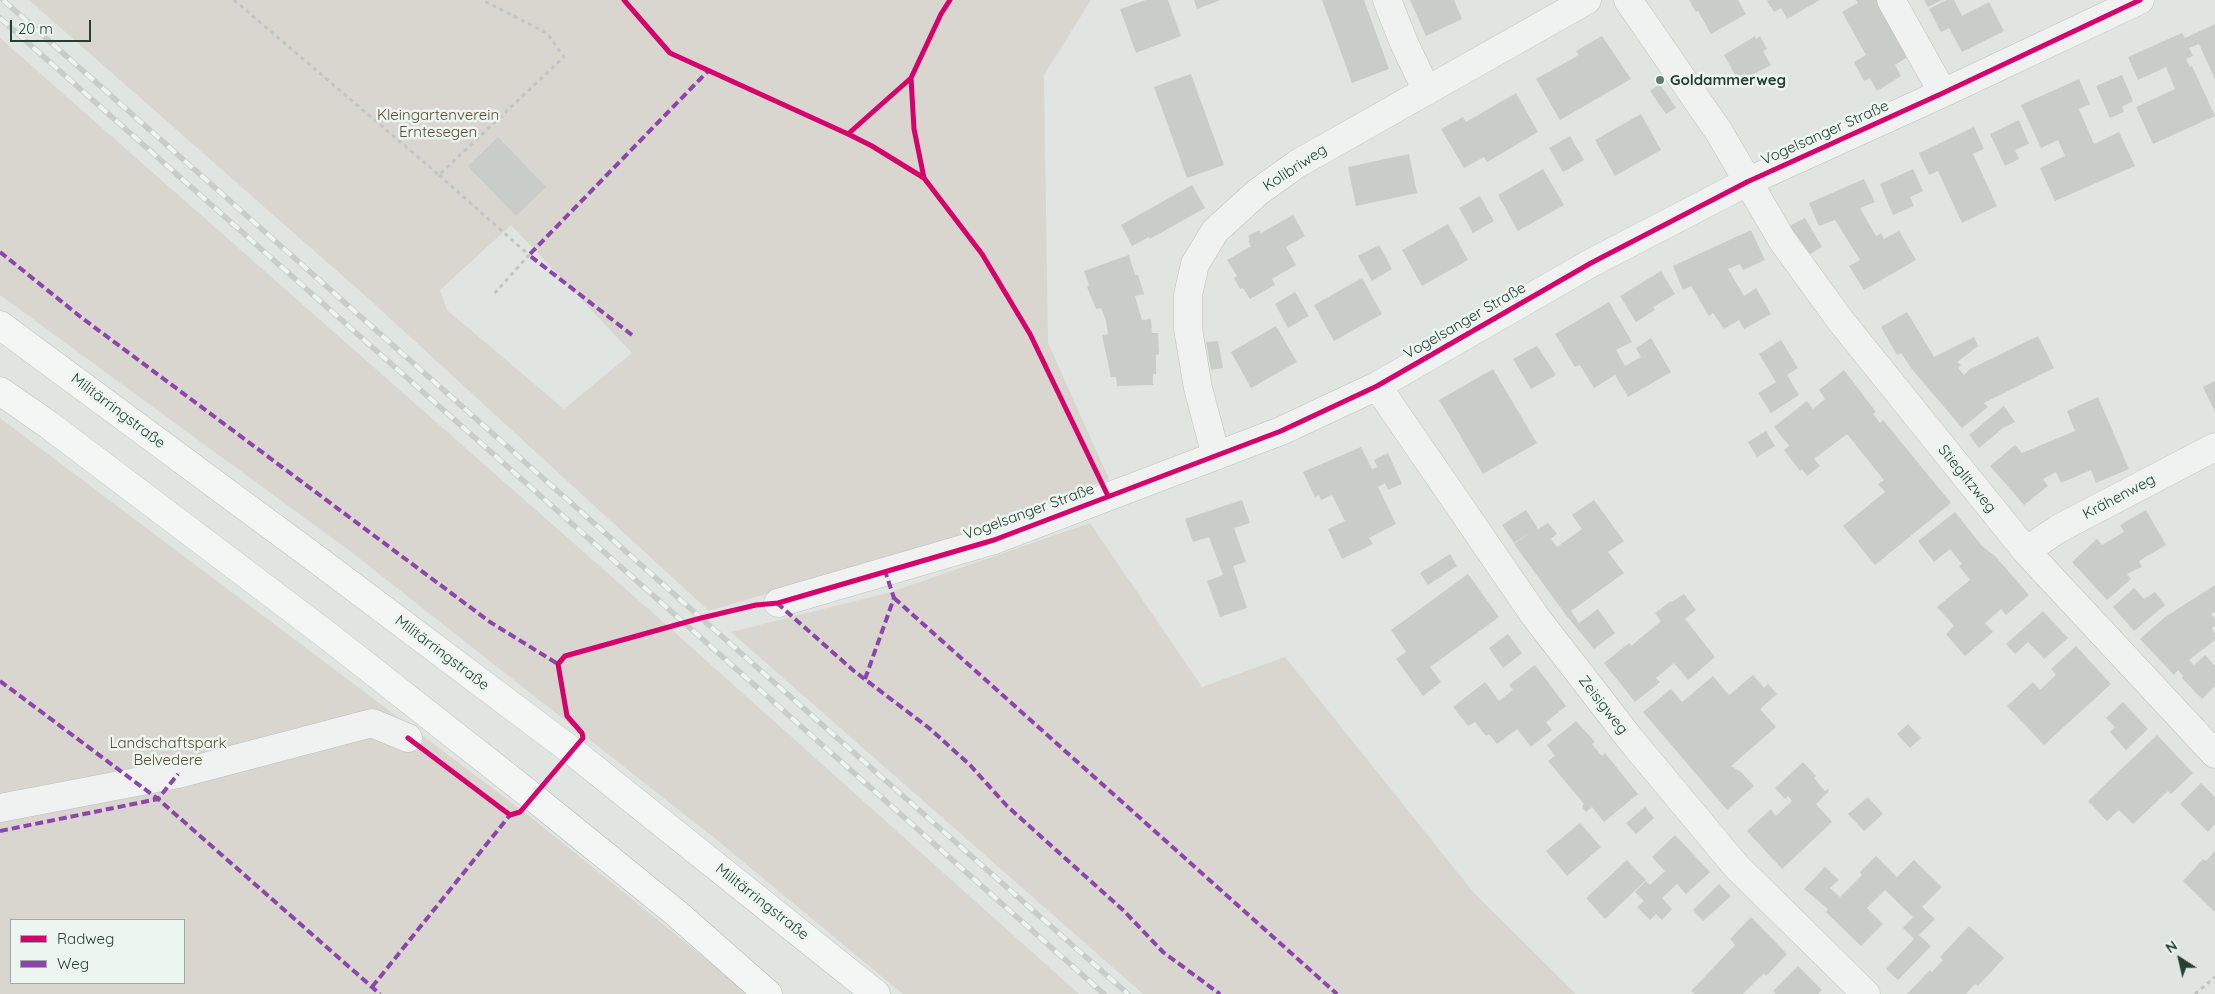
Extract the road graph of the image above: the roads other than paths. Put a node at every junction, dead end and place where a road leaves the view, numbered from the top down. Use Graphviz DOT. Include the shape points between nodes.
graph roads {
  1 [pos="1387,0"];
  2 [pos="1587,0"];
  3 [pos="1628,0"];
  4 [pos="1891,0"];
  5 [pos="2132,2"];
  6 [pos="1426,90"];
  7 [pos="1943,93"];
  8 [pos="1747,182"];
  9 [pos="0,325"];
  10 [pos="1377,386"];
  11 [pos="0,391"];
  12 [pos="2215,447"];
  13 [pos="1216,456"];
  14 [pos="2026,551"];
  15 [pos="778,603"];
  16 [pos="408,738"];
  17 [pos="2215,754"];
  18 [pos="0,808"];
  19 [pos="768,994"];
  20 [pos="876,994"];
  21 [pos="1866,994"];
  1 -- 6 [label="street"];
  2 -- 6 [label="street, Kolibriweg"];
  3 -- 8 [label="street" via="1719,132"];
  4 -- 7 [label="street"];
  5 -- 7 [label="street, Vogelsanger Straße"];
  6 -- 13 [label="street, Kolibriweg" via="1297,164 1258,192 1216,231 1195,264 1188,295 1188,329 1198,388"];
  7 -- 8 [label="street, Vogelsanger Straße"];
  8 -- 10 [label="street, Vogelsanger Straße" via="1591,263"];
  8 -- 14 [label="street, Stieglitzweg" via="1782,240 1840,320"];
  9 -- 20 [label="main road, Militärringstraße" via="572,751"];
  10 -- 13 [label="street, Vogelsanger Straße" via="1281,431"];
  10 -- 21 [label="street, Zeisigweg" via="1535,616 1631,740 1736,866"];
  11 -- 19 [label="main road" via="332,639 533,796 676,913"];
  12 -- 14 [label="street, Krähenweg" via="2058,529"];
  13 -- 15 [label="street, Vogelsanger Straße" via="994,540"];
  14 -- 17 [label="street, Stieglitzweg"];
  16 -- 18 [label="street" via="372,722 178,774"];
}
